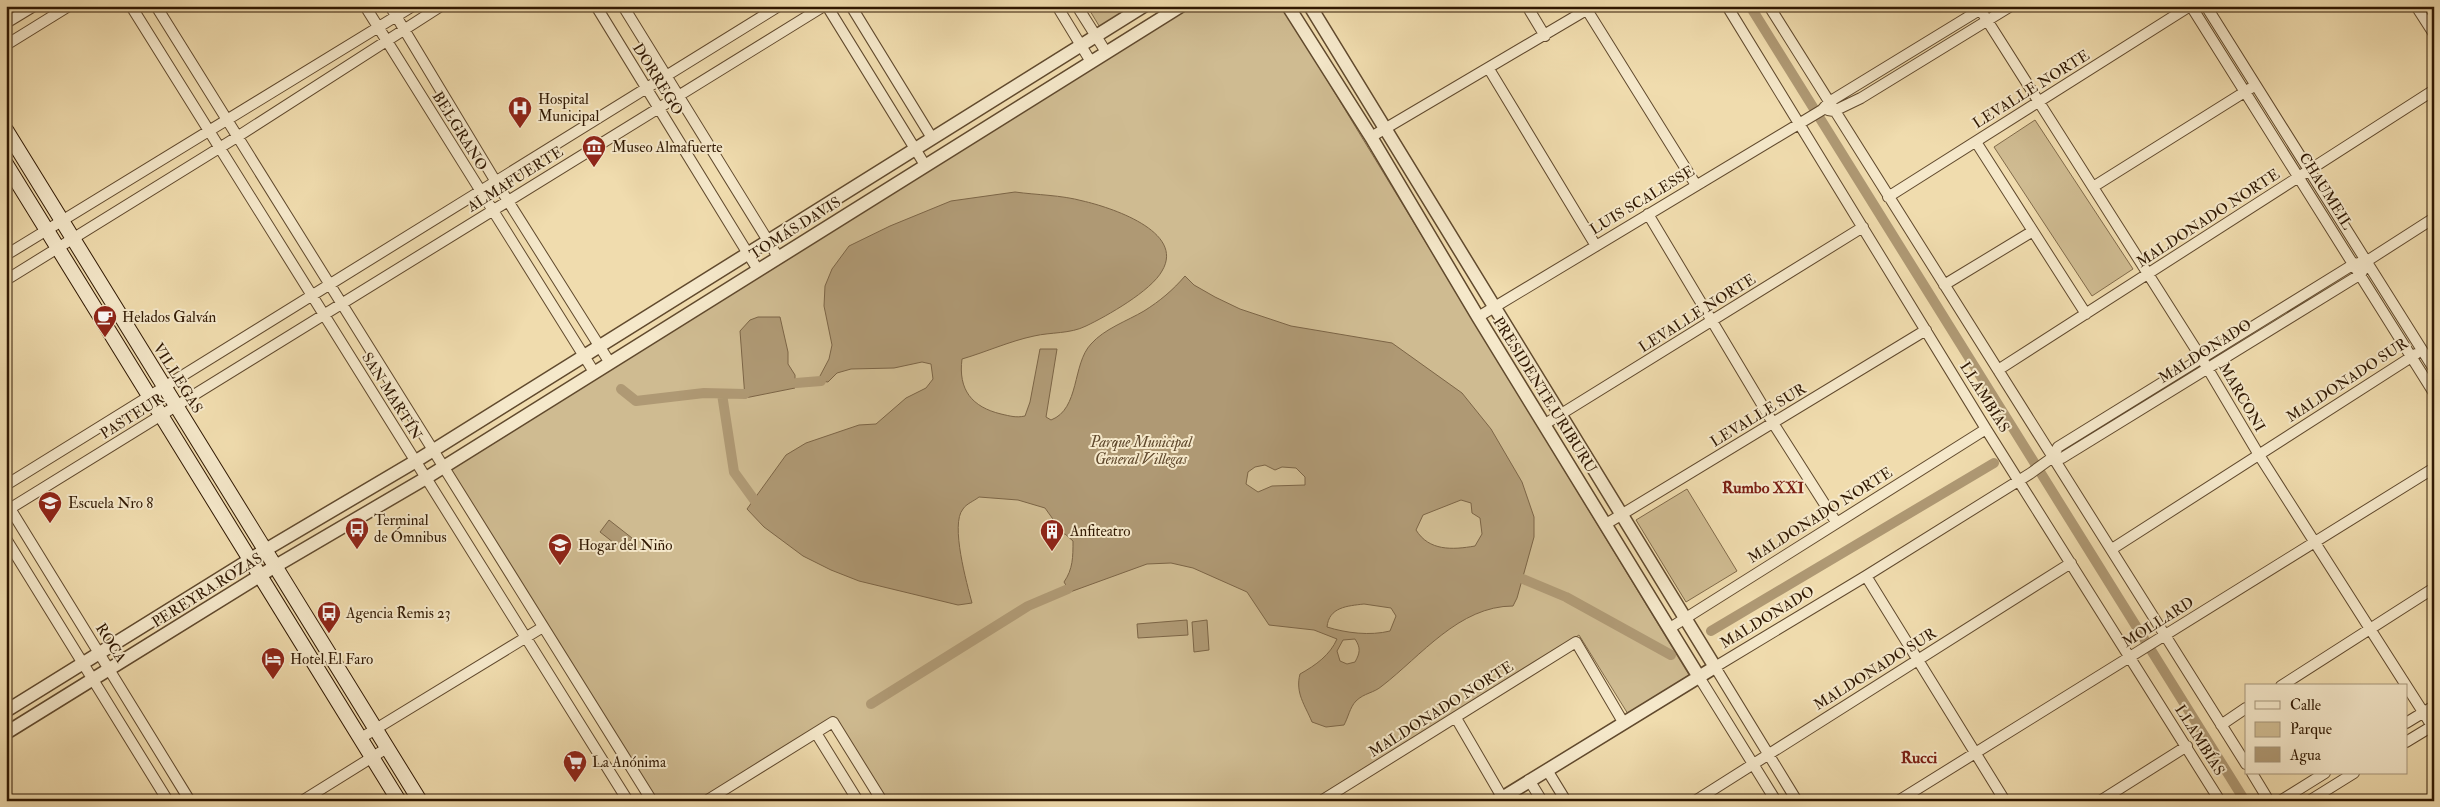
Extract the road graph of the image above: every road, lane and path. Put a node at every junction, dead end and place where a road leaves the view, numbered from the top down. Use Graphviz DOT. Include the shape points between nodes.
graph roads {
  1 [pos="34,6"];
  2 [pos="68,6"];
  3 [pos="131,6"];
  4 [pos="156,6"];
  5 [pos="364,6"];
  6 [pos="390,6"];
  7 [pos="412,6"];
  8 [pos="441,6"];
  9 [pos="596,6"];
  10 [pos="623,6"];
  11 [pos="779,6"];
  12 [pos="826,6"];
  13 [pos="851,6"];
  14 [pos="1057,6"];
  15 [pos="1077,6"];
  16 [pos="1144,6"];
  17 [pos="1181,6"];
  18 [pos="1288,6"];
  19 [pos="1310,6"];
  20 [pos="1527,6"];
  21 [pos="1727,6"];
  22 [pos="2011,6"];
  23 [pos="2191,6"];
  24 [pos="2206,6"];
  25 [pos="2416,6"];
  26 [pos="1981,7"];
  27 [pos="1590,8"];
  28 [pos="1774,8"];
  29 [pos="397,16"];
  30 [pos="1987,21"];
  31 [pos="6,24"];
  32 [pos="378,27"];
  33 [pos="405,29"];
  34 [pos="2434,34"];
  35 [pos="1096,36"];
  36 [pos="1545,36"];
  37 [pos="387,40"];
  38 [pos="6,45"];
  39 [pos="1081,45"];
  40 [pos="1106,52"];
  41 [pos="1091,62"];
  42 [pos="1489,69"];
  43 [pos="666,76"];
  44 [pos="2255,85"];
  45 [pos="646,89"];
  46 [pos="2434,90"];
  47 [pos="2246,92"];
  48 [pos="679,96"];
  49 [pos="2039,102"];
  50 [pos="1825,106"];
  51 [pos="658,108"];
  52 [pos="1834,111"];
  53 [pos="226,119"];
  54 [pos="1799,122"];
  55 [pos="6,130"];
  56 [pos="209,130"];
  57 [pos="1386,130"];
  58 [pos="237,137"];
  59 [pos="932,138"];
  60 [pos="1371,138"];
  61 [pos="1976,142"];
  62 [pos="220,148"];
  63 [pos="915,149"];
  64 [pos="6,164"];
  65 [pos="925,165"];
  66 [pos="2309,172"];
  67 [pos="2299,178"];
  68 [pos="496,182"];
  69 [pos="1696,185"];
  70 [pos="2093,187"];
  71 [pos="480,192"];
  72 [pos="1888,197"];
  73 [pos="508,202"];
  74 [pos="492,211"];
  75 [pos="1648,214"];
  76 [pos="2434,218"];
  77 [pos="62,221"];
  78 [pos="1863,227"];
  79 [pos="47,230"];
  80 [pos="2033,231"];
  81 [pos="73,239"];
  82 [pos="768,241"];
  83 [pos="1596,246"];
  84 [pos="58,248"];
  85 [pos="748,254"];
  86 [pos="6,255"];
  87 [pos="778,257"];
  88 [pos="2367,261"];
  89 [pos="2354,264"];
  90 [pos="758,270"];
  91 [pos="2148,274"];
  92 [pos="2361,274"];
  93 [pos="6,280"];
  94 [pos="330,285"];
  95 [pos="1944,285"];
  96 [pos="312,296"];
  97 [pos="342,304"];
  98 [pos="1494,307"];
  99 [pos="2086,314"];
  100 [pos="324,315"];
  101 [pos="1478,317"];
  102 [pos="1712,322"];
  103 [pos="1926,330"];
  104 [pos="600,346"];
  105 [pos="2422,350"];
  106 [pos="584,356"];
  107 [pos="2412,356"];
  108 [pos="2202,359"];
  109 [pos="610,363"];
  110 [pos="2208,368"];
  111 [pos="2434,369"];
  112 [pos="1998,370"];
  113 [pos="594,372"];
  114 [pos="165,387"];
  115 [pos="2434,393"];
  116 [pos="149,396"];
  117 [pos="177,406"];
  118 [pos="1559,414"];
  119 [pos="161,416"];
  120 [pos="1773,423"];
  121 [pos="1545,424"];
  122 [pos="1986,429"];
  123 [pos="433,451"];
  124 [pos="2259,455"];
  125 [pos="2049,460"];
  126 [pos="416,461"];
  127 [pos="443,467"];
  128 [pos="2434,468"];
  129 [pos="426,478"];
  130 [pos="2020,480"];
  131 [pos="6,485"];
  132 [pos="8,507"];
  133 [pos="1621,515"];
  134 [pos="1836,522"];
  135 [pos="1606,524"];
  136 [pos="6,539"];
  137 [pos="2316,543"];
  138 [pos="2112,549"];
  139 [pos="264,551"];
  140 [pos="249,560"];
  141 [pos="2071,563"];
  142 [pos="274,567"];
  143 [pos="1866,576"];
  144 [pos="259,577"];
  145 [pos="2434,588"];
  146 [pos="1685,617"];
  147 [pos="543,627"];
  148 [pos="1670,628"];
  149 [pos="2370,628"];
  150 [pos="2165,635"];
  151 [pos="526,638"];
  152 [pos="99,653"];
  153 [pos="2130,657"];
  154 [pos="1918,659"];
  155 [pos="83,664"];
  156 [pos="1715,667"];
  157 [pos="109,669"];
  158 [pos="1700,677"];
  159 [pos="93,679"];
  160 [pos="2284,684"];
  161 [pos="2406,684"];
  162 [pos="2408,687"];
  163 [pos="2434,706"];
  164 [pos="2245,709"];
  165 [pos="6,711"];
  166 [pos="2424,712"];
  167 [pos="1456,718"];
  168 [pos="1623,722"];
  169 [pos="2408,722"];
  170 [pos="2221,725"];
  171 [pos="2433,726"];
  172 [pos="376,729"];
  173 [pos="816,732"];
  174 [pos="6,733"];
  175 [pos="361,738"];
  176 [pos="2408,741"];
  177 [pos="2187,746"];
  178 [pos="387,748"];
  179 [pos="1975,751"];
  180 [pos="1768,754"];
  181 [pos="372,757"];
  182 [pos="2245,762"];
  183 [pos="1753,764"];
  184 [pos="1547,770"];
  185 [pos="2253,774"];
  186 [pos="2323,774"];
  187 [pos="2352,774"];
  188 [pos="1529,780"];
  189 [pos="1500,799"];
  190 [pos="168,801"];
  191 [pos="190,801"];
  192 [pos="302,801"];
  193 [pos="399,801"];
  194 [pos="420,801"];
  195 [pos="628,801"];
  196 [pos="652,801"];
  197 [pos="706,801"];
  198 [pos="858,801"];
  199 [pos="882,801"];
  200 [pos="1321,801"];
  201 [pos="1542,801"];
  202 [pos="1566,801"];
  203 [pos="1695,801"];
  204 [pos="1776,801"];
  205 [pos="1797,801"];
  206 [pos="1898,801"];
  207 [pos="2006,801"];
  208 [pos="2100,801"];
  209 [pos="2220,801"];
  210 [pos="2270,801"];
  211 [pos="2280,801"];
  212 [pos="2308,801"];
  1 -- 31 [label="street"];
  2 -- 38 [label="street"];
  3 -- 56 [label="street, SAN MARTÍN"];
  4 -- 53 [label="street, SAN MARTÍN"];
  5 -- 32 [label="street, BELGRANO"];
  6 -- 29 [label="street, BELGRANO"];
  7 -- 29 [label="street"];
  8 -- 33 [label="street"];
  9 -- 45 [label="street, DORREGO"];
  10 -- 43 [label="street, DORREGO"];
  11 -- 43 [label="street, ALMAFUERTE"];
  12 -- 48 [label="street, ALMAFUERTE"];
  12 -- 63 [label="street"];
  13 -- 59 [label="street"];
  14 -- 39 [label="street"];
  15 -- 35 [label="street"];
  16 -- 35 [label="street, TOMÁS DAVIS"];
  17 -- 40 [label="street, TOMÁS DAVIS"];
  18 -- 60 [label="street, PRESIDENTE URIBURU"];
  19 -- 57 [label="street, PRESIDENTE URIBURU"];
  20 -- 36 [label="street"];
  21 -- 54 [label="street, LLAMBÍAS"];
  22 -- 30 [label="street"];
  23 -- 47 [label="street, CHAUMEIL"];
  23 -- 49 [label="street, LEVALLE NORTE"];
  24 -- 44 [label="street, CHAUMEIL"];
  25 -- 34 [label="street"];
  26 -- 30 [label="street, MARCONI"];
  26 -- 50 [label="street, LUIS SCALESSE"];
  27 -- 36 [label="street"];
  27 -- 69 [label="street"];
  28 -- 50 [label="street"];
  29 -- 32 [label="street"];
  29 -- 33 [label="street, BELGRANO"];
  30 -- 49 [label="street, MARCONI"];
  30 -- 52 [label="street"];
  32 -- 37 [label="street, BELGRANO"];
  32 -- 53 [label="street"];
  33 -- 37 [label="street"];
  33 -- 68 [label="street, BELGRANO"];
  35 -- 39 [label="street, TOMÁS DAVIS"];
  35 -- 40 [label="street"];
  36 -- 42 [label="street"];
  37 -- 58 [label="street"];
  37 -- 71 [label="street, BELGRANO"];
  39 -- 41 [label="street"];
  39 -- 59 [label="street, TOMÁS DAVIS"];
  40 -- 41 [label="street, TOMÁS DAVIS"];
  41 -- 65 [label="street, TOMÁS DAVIS"];
  42 -- 57 [label="street"];
  42 -- 83 [label="street"];
  43 -- 45 [label="street, ALMAFUERTE"];
  43 -- 48 [label="street, DORREGO"];
  44 -- 47 [label="street"];
  44 -- 66 [label="street, CHAUMEIL"];
  45 -- 51 [label="street, DORREGO"];
  45 -- 68 [label="street, ALMAFUERTE"];
  46 -- 66 [label="street, MALDONADO NORTE"];
  47 -- 67 [label="street, CHAUMEIL"];
  47 -- 70 [label="street"];
  48 -- 51 [label="street, ALMAFUERTE"];
  48 -- 82 [label="street, DORREGO"];
  49 -- 61 [label="street, LEVALLE NORTE"];
  49 -- 70 [label="street, MARCONI"];
  50 -- 52 [label="street, LUIS SCALESSE"];
  50 -- 54 [label="street, LUIS SCALESSE"];
  51 -- 73 [label="street, ALMAFUERTE"];
  51 -- 85 [label="street, DORREGO"];
  52 -- 72 [label="street, LLAMBÍAS"];
  53 -- 56 [label="street"];
  53 -- 58 [label="street, SAN MARTÍN"];
  54 -- 69 [label="street, LUIS SCALESSE"];
  54 -- 78 [label="street, LLAMBÍAS"];
  55 -- 77 [label="main road, VILLEGAS"];
  56 -- 62 [label="street, SAN MARTÍN"];
  56 -- 77 [label="street"];
  57 -- 60 [label="street"];
  57 -- 98 [label="street, PRESIDENTE URIBURU"];
  58 -- 62 [label="street"];
  58 -- 94 [label="street, SAN MARTÍN"];
  59 -- 63 [label="street, TOMÁS DAVIS"];
  60 -- 101 [label="street, PRESIDENTE URIBURU"];
  61 -- 72 [label="street, LEVALLE NORTE"];
  61 -- 80 [label="street"];
  62 -- 81 [label="street"];
  62 -- 96 [label="street, SAN MARTÍN"];
  63 -- 65 [label="street"];
  63 -- 82 [label="street, TOMÁS DAVIS"];
  64 -- 79 [label="main road"];
  65 -- 87 [label="street, TOMÁS DAVIS"];
  66 -- 67 [label="street, MALDONADO NORTE"];
  66 -- 88 [label="street, CHAUMEIL"];
  67 -- 89 [label="street, CHAUMEIL"];
  67 -- 91 [label="street, MALDONADO NORTE"];
  68 -- 71 [label="street, ALMAFUERTE"];
  68 -- 73 [label="street, BELGRANO"];
  69 -- 75 [label="street, LUIS SCALESSE"];
  70 -- 91 [label="street, MARCONI"];
  71 -- 74 [label="street, BELGRANO"];
  71 -- 94 [label="street, ALMAFUERTE"];
  72 -- 95 [label="street, LLAMBÍAS"];
  73 -- 74 [label="street, ALMAFUERTE"];
  73 -- 104 [label="street, BELGRANO"];
  74 -- 97 [label="street, ALMAFUERTE"];
  74 -- 106 [label="street, BELGRANO"];
  75 -- 83 [label="street, LUIS SCALESSE"];
  75 -- 102 [label="street"];
  76 -- 88 [label="street, MALDONADO"];
  77 -- 79 [label="street"];
  77 -- 81 [label="main road, VILLEGAS"];
  78 -- 102 [label="street, LEVALLE NORTE"];
  78 -- 103 [label="street, LLAMBÍAS"];
  79 -- 84 [label="main road"];
  79 -- 86 [label="street"];
  80 -- 95 [label="street"];
  80 -- 99 [label="street"];
  81 -- 84 [label="street"];
  81 -- 114 [label="main road, VILLEGAS"];
  82 -- 85 [label="street, TOMÁS DAVIS"];
  82 -- 87 [label="street, DORREGO"];
  83 -- 98 [label="street, LUIS SCALESSE"];
  84 -- 93 [label="street"];
  84 -- 116 [label="main road"];
  85 -- 90 [label="street, DORREGO"];
  85 -- 104 [label="street, TOMÁS DAVIS"];
  87 -- 90 [label="street, TOMÁS DAVIS"];
  88 -- 89 [label="street, MALDONADO"];
  88 -- 92 [label="street"];
  88 -- 105 [label="street, CHAUMEIL"];
  89 -- 92 [label="street, CHAUMEIL"];
  89 -- 108 [label="street, MALDONADO"];
  90 -- 109 [label="street, TOMÁS DAVIS"];
  91 -- 99 [label="street, MALDONADO NORTE"];
  91 -- 108 [label="street, MARCONI"];
  92 -- 107 [label="street, CHAUMEIL"];
  92 -- 110 [label="street, MALDONADO"];
  94 -- 96 [label="street, ALMAFUERTE"];
  94 -- 97 [label="street, SAN MARTÍN"];
  95 -- 112 [label="street, LLAMBÍAS"];
  96 -- 100 [label="street, SAN MARTÍN"];
  96 -- 114 [label="street, PASTEUR"];
  97 -- 100 [label="street, ALMAFUERTE"];
  97 -- 123 [label="street, SAN MARTÍN"];
  98 -- 101 [label="street, LUIS SCALESSE"];
  98 -- 118 [label="street, PRESIDENTE URIBURU"];
  99 -- 112 [label="street, MALDONADO NORTE"];
  100 -- 117 [label="street, PASTEUR"];
  100 -- 126 [label="street, SAN MARTÍN"];
  101 -- 121 [label="street, PRESIDENTE URIBURU"];
  102 -- 118 [label="street, LEVALLE NORTE"];
  102 -- 120 [label="street"];
  103 -- 120 [label="street, LEVALLE SUR"];
  103 -- 122 [label="street, LLAMBÍAS"];
  104 -- 106 [label="street, TOMÁS DAVIS"];
  104 -- 109 [label="street, BELGRANO"];
  105 -- 107 [label="street, MALDONADO SUR"];
  105 -- 111 [label="street, CHAUMEIL"];
  106 -- 113 [label="street, BELGRANO"];
  106 -- 123 [label="street, TOMÁS DAVIS"];
  107 -- 115 [label="street, CHAUMEIL"];
  107 -- 124 [label="street, MALDONADO SUR"];
  108 -- 110 [label="street, MARCONI"];
  108 -- 125 [label="street, MALDONADO" via="2058,447"];
  109 -- 113 [label="street, TOMÁS DAVIS"];
  110 -- 124 [label="street, MARCONI"];
  110 -- 125 [label="street, MALDONADO" via="2062,458"];
  112 -- 125 [label="street, LLAMBÍAS"];
  113 -- 127 [label="street, TOMÁS DAVIS"];
  114 -- 116 [label="street, PASTEUR"];
  114 -- 117 [label="main road, VILLEGAS"];
  116 -- 119 [label="main road"];
  116 -- 131 [label="street, PASTEUR"];
  117 -- 119 [label="street, PASTEUR"];
  117 -- 139 [label="main road, VILLEGAS"];
  118 -- 121 [label="street, LEVALLE NORTE"];
  118 -- 133 [label="street, PRESIDENTE URIBURU"];
  119 -- 132 [label="street, PASTEUR"];
  119 -- 140 [label="main road"];
  120 -- 133 [label="street, LEVALLE SUR"];
  120 -- 134 [label="street"];
  121 -- 135 [label="street, PRESIDENTE URIBURU"];
  122 -- 130 [label="street, LLAMBÍAS"];
  122 -- 134 [label="street, MALDONADO NORTE"];
  123 -- 126 [label="street, TOMÁS DAVIS"];
  123 -- 127 [label="street, SAN MARTÍN"];
  124 -- 137 [label="street, MARCONI"];
  124 -- 138 [label="street, MALDONADO SUR"];
  125 -- 130 [label="street, MALDONADO"];
  125 -- 138 [label="street, LLAMBÍAS"];
  126 -- 129 [label="street, SAN MARTÍN"];
  126 -- 139 [label="street, PEREYRA ROZAS"];
  127 -- 129 [label="street, TOMÁS DAVIS"];
  127 -- 147 [label="street, SAN MARTÍN"];
  128 -- 137 [label="street, MOLLARD"];
  129 -- 142 [label="street, PEREYRA ROZAS"];
  129 -- 151 [label="street, SAN MARTÍN"];
  130 -- 141 [label="street, LLAMBÍAS"];
  130 -- 143 [label="street, MALDONADO"];
  132 -- 152 [label="street, ROCA"];
  133 -- 135 [label="street, LEVALLE SUR"];
  133 -- 146 [label="street, PRESIDENTE URIBURU"];
  134 -- 146 [label="street, MALDONADO NORTE"];
  135 -- 148 [label="street, PRESIDENTE URIBURU"];
  136 -- 155 [label="street"];
  137 -- 149 [label="street, MARCONI"];
  137 -- 150 [label="street, MOLLARD"];
  138 -- 150 [label="street, LLAMBÍAS"];
  139 -- 140 [label="street, PEREYRA ROZAS"];
  139 -- 142 [label="main road, VILLEGAS"];
  140 -- 144 [label="main road"];
  140 -- 152 [label="street, PEREYRA ROZAS"];
  141 -- 153 [label="street, LLAMBÍAS"];
  141 -- 154 [label="street, MALDONADO SUR"];
  142 -- 144 [label="street, PEREYRA ROZAS"];
  142 -- 172 [label="main road, VILLEGAS"];
  143 -- 154 [label="street"];
  143 -- 156 [label="street, MALDONADO"];
  144 -- 157 [label="street, PEREYRA ROZAS"];
  144 -- 175 [label="main road"];
  145 -- 149 [label="street"];
  146 -- 148 [label="street, MALDONADO NORTE"];
  146 -- 156 [label="street, PRESIDENTE URIBURU"];
  147 -- 151 [label="street"];
  147 -- 196 [label="street, SAN MARTÍN"];
  148 -- 158 [label="street, PRESIDENTE URIBURU"];
  149 -- 160 [label="street"];
  149 -- 161 [label="street, MARCONI"];
  150 -- 153 [label="street, MOLLARD"];
  150 -- 170 [label="street, LLAMBÍAS"];
  151 -- 172 [label="street"];
  151 -- 195 [label="street, SAN MARTÍN"];
  152 -- 155 [label="street, PEREYRA ROZAS"];
  152 -- 157 [label="street, ROCA"];
  153 -- 177 [label="street, LLAMBÍAS"];
  153 -- 179 [label="street, MOLLARD"];
  154 -- 179 [label="street"];
  154 -- 180 [label="street, MALDONADO SUR"];
  155 -- 159 [label="street"];
  155 -- 165 [label="street, PEREYRA ROZAS"];
  156 -- 158 [label="street, MALDONADO"];
  156 -- 180 [label="street, PRESIDENTE URIBURU"];
  157 -- 159 [label="street, PEREYRA ROZAS"];
  157 -- 191 [label="street, ROCA"];
  158 -- 168 [label="street, MALDONADO"];
  158 -- 183 [label="street, PRESIDENTE URIBURU"];
  159 -- 174 [label="street, PEREYRA ROZAS"];
  159 -- 190 [label="street"];
  162 -- 166 [label="street, MARCONI"];
  163 -- 166 [label="street"];
  164 -- 170 [label="street"];
  166 -- 169 [label="street"];
  166 -- 171 [label="street, MARCONI"];
  167 -- 168 [label="street, MALDONADO NORTE" via="1576,642"];
  167 -- 189 [label="street"];
  167 -- 200 [label="street, MALDONADO NORTE"];
  168 -- 184 [label="street, MALDONADO"];
  170 -- 182 [label="street, LLAMBÍAS"];
  171 -- 176 [label="street"];
  172 -- 175 [label="street"];
  172 -- 178 [label="main road, VILLEGAS"];
  173 -- 197 [label="street"];
  173 -- 198 [label="street"];
  173 -- 199 [label="street" via="833,722"];
  175 -- 181 [label="main road"];
  177 -- 208 [label="street"];
  177 -- 209 [label="street, LLAMBÍAS"];
  178 -- 181 [label="street"];
  178 -- 194 [label="main road, VILLEGAS"];
  179 -- 206 [label="street, MOLLARD"];
  179 -- 207 [label="street"];
  180 -- 183 [label="street, MALDONADO SUR"];
  180 -- 205 [label="street, PRESIDENTE URIBURU"];
  181 -- 192 [label="street"];
  181 -- 193 [label="main road"];
  183 -- 203 [label="street, MALDONADO SUR"];
  183 -- 204 [label="street, PRESIDENTE URIBURU"];
  184 -- 188 [label="street, MALDONADO"];
  184 -- 202 [label="street"];
  185 -- 210 [label="street"];
  186 -- 211 [label="street"];
  187 -- 212 [label="street"];
  188 -- 189 [label="street, MALDONADO"];
  188 -- 201 [label="street"];
}
